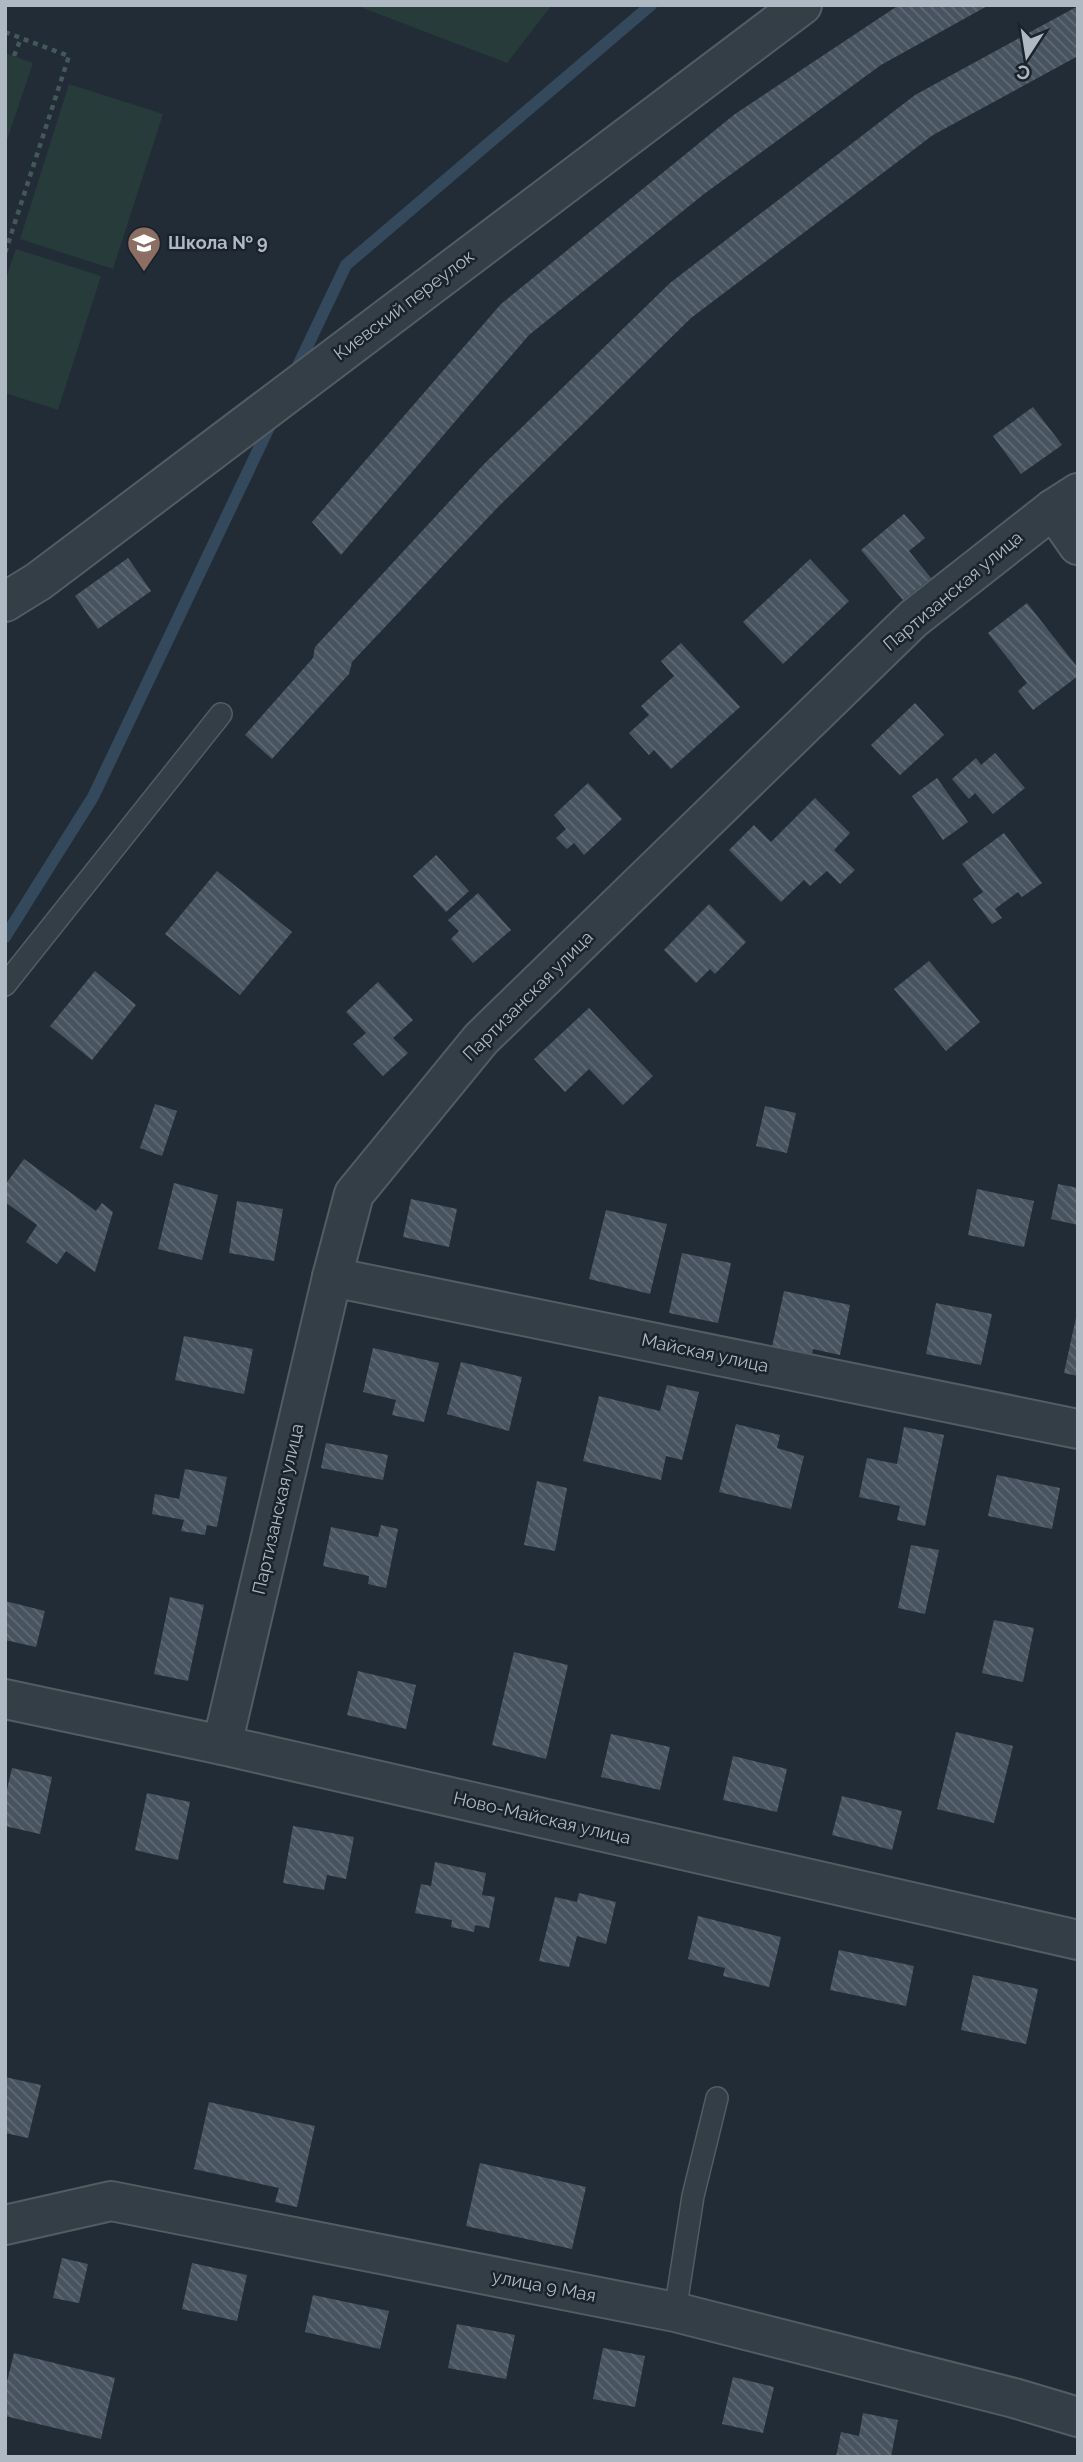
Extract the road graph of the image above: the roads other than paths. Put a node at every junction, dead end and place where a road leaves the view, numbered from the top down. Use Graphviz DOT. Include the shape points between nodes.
graph roads {
  1 [pos="802,5"];
  2 [pos="1066,501"];
  3 [pos="1078,545"];
  4 [pos="5,602"];
  5 [pos="221,714"];
  6 [pos="5,985"];
  7 [pos="332,1277"];
  8 [pos="1078,1429"];
  9 [pos="5,1699"];
  10 [pos="222,1745"];
  11 [pos="1078,1940"];
  12 [pos="717,2098"];
  13 [pos="5,2225"];
  14 [pos="675,2312"];
  15 [pos="1078,2417"];
  1 -- 4 [label="street, Киевский переулок" via="39,582"];
  2 -- 3 [label="street"];
  2 -- 7 [label="street, Партизанская улица" via="913,619 481,1039 354,1194"];
  5 -- 6 [label="lane"];
  7 -- 8 [label="street, Майская улица"];
  7 -- 10 [label="street, Партизанская улица"];
  9 -- 10 [label="street, Ново-Майская улица"];
  10 -- 11 [label="street, Ново-Майская улица"];
  12 -- 14 [label="lane" via="693,2196"];
  13 -- 14 [label="street, улица 9 Мая" via="111,2201"];
  14 -- 15 [label="street, улица 9 Мая"];
}
